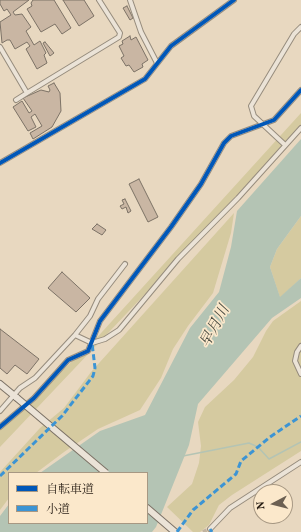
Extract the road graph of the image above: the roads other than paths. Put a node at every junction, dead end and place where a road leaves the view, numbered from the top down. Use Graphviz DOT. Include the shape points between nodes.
graph roads {
  1 [pos="99,0"];
  2 [pos="130,0"];
  3 [pos="234,0"];
  4 [pos="301,28"];
  5 [pos="0,48"];
  6 [pos="157,62"];
  7 [pos="301,90"];
  8 [pos="27,93"];
  9 [pos="16,100"];
  10 [pos="263,125"];
  11 [pos="301,128"];
  12 [pos="284,144"];
  13 [pos="0,163"];
  14 [pos="125,264"];
  15 [pos="75,335"];
  16 [pos="92,342"];
  17 [pos="301,346"];
  18 [pos="301,374"];
  19 [pos="0,384"];
  20 [pos="15,396"];
  21 [pos="0,411"];
  22 [pos="0,427"];
  23 [pos="301,462"];
  24 [pos="105,472"];
  25 [pos="148,509"];
  26 [pos="210,529"];
  27 [pos="175,532"];
  1 -- 8 [label="street" via="120,33 119,37"];
  2 -- 6 [label="street" via="141,32"];
  3 -- 6 [label="street" via="182,36"];
  4 -- 10 [label="street" via="294,34 251,106 254,116"];
  5 -- 8 [label="street"];
  6 -- 13 [label="street" via="144,78 131,88"];
  7 -- 10 [label="street" via="274,120"];
  8 -- 9 [label="street"];
  10 -- 12 [label="street"];
  10 -- 16 [label="street" via="231,136 224,143 201,184 100,321"];
  11 -- 12 [label="street"];
  12 -- 16 [label="street" via="238,198 178,260 119,330 105,339"];
  14 -- 15 [label="street"];
  15 -- 16 [label="street"];
  15 -- 20 [label="street"];
  16 -- 22 [label="street" via="88,351 68,360 34,398"];
  17 -- 18 [label="street" via="295,362"];
  19 -- 20 [label="main road"];
  20 -- 21 [label="street"];
  20 -- 24 [label="main road, bridge"];
  23 -- 26 [label="street" via="230,508"];
  25 -- 27 [label="main road"];
}
